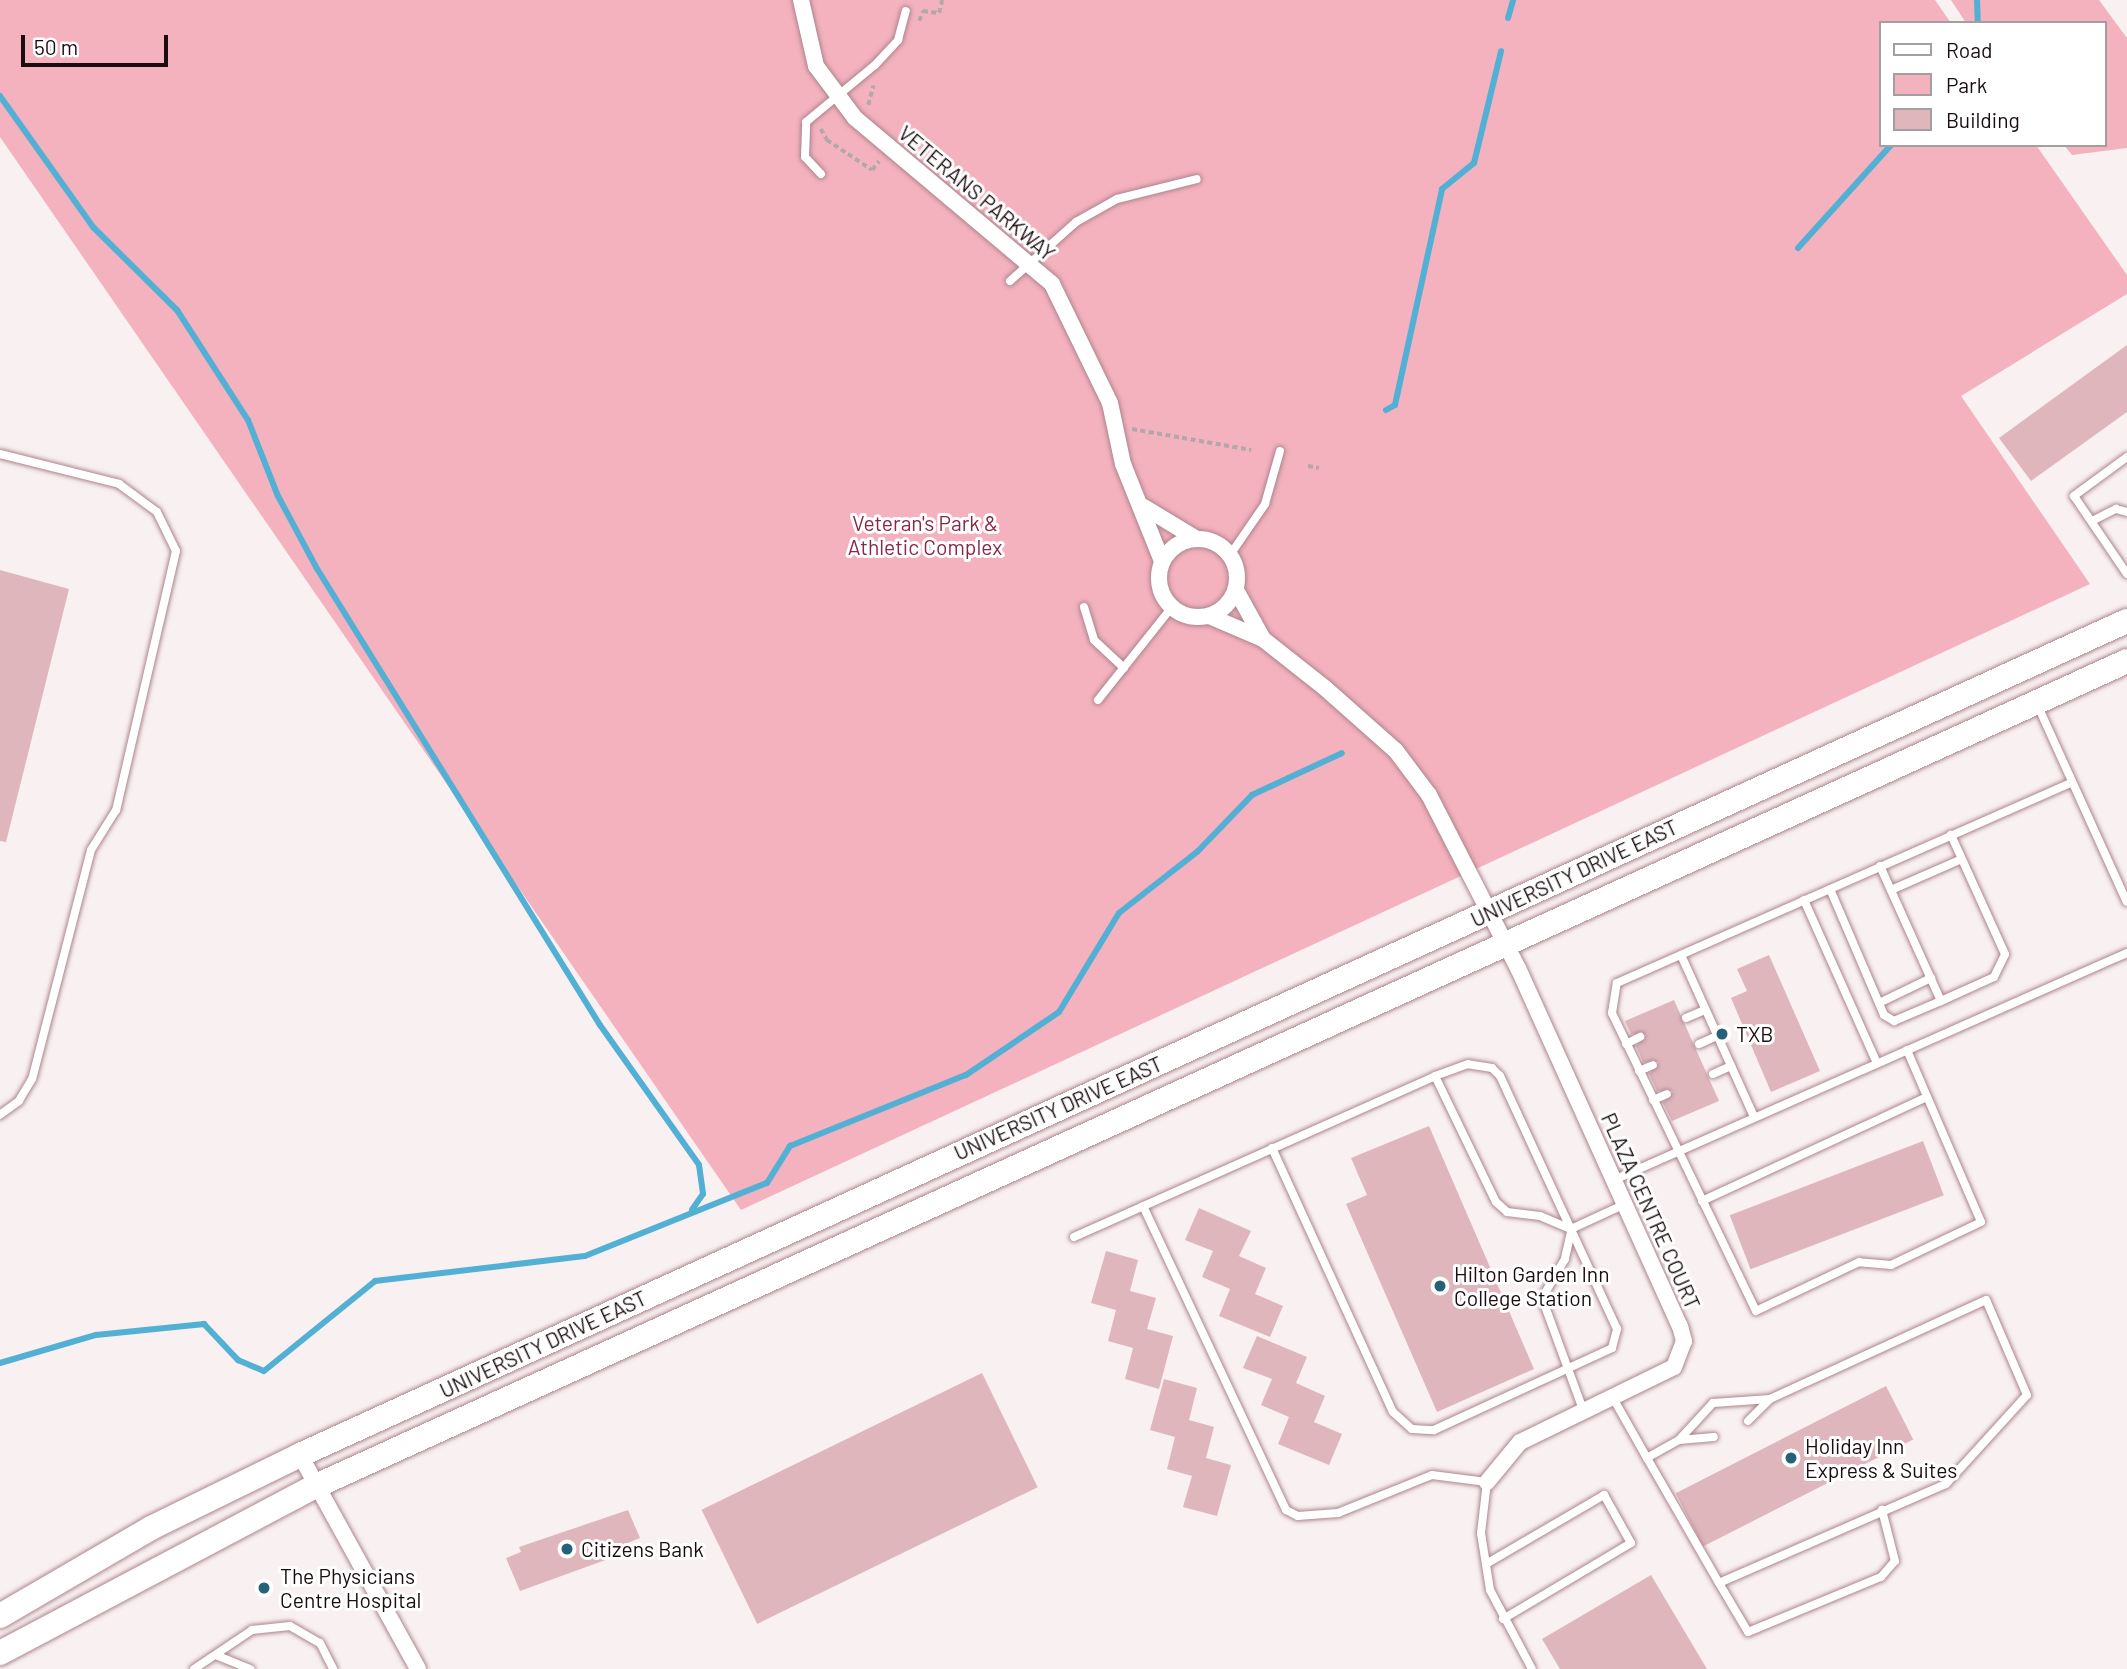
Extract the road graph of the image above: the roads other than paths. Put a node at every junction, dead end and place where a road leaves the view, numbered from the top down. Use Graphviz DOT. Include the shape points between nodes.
graph roads {
  1 [pos="801,0"];
  2 [pos="906,11"];
  3 [pos="836,93"];
  4 [pos="821,174"];
  5 [pos="1198,179"];
  6 [pos="1033,263"];
  7 [pos="1010,281"];
  8 [pos="1280,451"];
  9 [pos="0,454"];
  10 [pos="2127,457"];
  11 [pos="1143,507"];
  12 [pos="2127,512"];
  13 [pos="2092,521"];
  14 [pos="1195,538"];
  15 [pos="1230,555"];
  16 [pos="1162,561"];
  17 [pos="2127,574"];
  18 [pos="1236,590"];
  19 [pos="1084,607"];
  20 [pos="1172,607"];
  21 [pos="1209,615"];
  22 [pos="2127,621"];
  23 [pos="1263,639"];
  24 [pos="2127,661"];
  25 [pos="1124,668"];
  26 [pos="1098,700"];
  27 [pos="2036,702"];
  28 [pos="2072,782"];
  29 [pos="1951,835"];
  30 [pos="1962,859"];
  31 [pos="1880,866"];
  32 [pos="1830,889"];
  33 [pos="1891,890"];
  34 [pos="1804,900"];
  35 [pos="2127,902"];
  36 [pos="1491,912"];
  37 [pos="1507,946"];
  38 [pos="2127,953"];
  39 [pos="1681,955"];
  40 [pos="1931,978"];
  41 [pos="1941,1001"];
  42 [pos="1878,1003"];
  43 [pos="1705,1010"];
  44 [pos="1686,1018"];
  45 [pos="1717,1036"];
  46 [pos="1640,1037"];
  47 [pos="1626,1044"];
  48 [pos="1699,1044"];
  49 [pos="1907,1050"];
  50 [pos="1877,1063"];
  51 [pos="1653,1065"];
  52 [pos="1731,1066"];
  53 [pos="1639,1071"];
  54 [pos="1713,1074"];
  55 [pos="1435,1076"];
  56 [pos="1667,1094"];
  57 [pos="1927,1097"];
  58 [pos="1653,1100"];
  59 [pos="0,1115"];
  60 [pos="1754,1117"];
  61 [pos="1272,1148"];
  62 [pos="1677,1152"];
  63 [pos="1614,1180"];
  64 [pos="1702,1201"];
  65 [pos="1625,1204"];
  66 [pos="1143,1206"];
  67 [pos="1571,1229"];
  68 [pos="1074,1237"];
  69 [pos="1566,1369"];
  70 [pos="1613,1398"];
  71 [pos="1770,1399"];
  72 [pos="1584,1412"];
  73 [pos="1748,1421"];
  74 [pos="1714,1437"];
  75 [pos="1679,1440"];
  76 [pos="300,1455"];
  77 [pos="1647,1458"];
  78 [pos="1487,1482"];
  79 [pos="316,1486"];
  80 [pos="1882,1510"];
  81 [pos="1486,1564"];
  82 [pos="1719,1583"];
  83 [pos="0,1616"];
  84 [pos="1503,1619"];
  85 [pos="0,1653"];
  86 [pos="218,1656"];
  87 [pos="194,1669"];
  88 [pos="251,1669"];
  89 [pos="333,1669"];
  90 [pos="418,1669"];
  91 [pos="1532,1669"];
  1 -- 3 [label="street, VETERANS PARKWAY" via="816,66"];
  2 -- 3 [label="lane" via="898,40"];
  3 -- 4 [label="lane" via="806,122 801,140 805,157"];
  3 -- 6 [label="street, VETERANS PARKWAY" via="855,118"];
  5 -- 6 [label="lane" via="1117,199 1076,222"];
  6 -- 7 [label="lane"];
  6 -- 11 [label="street, VETERANS PARKWAY" via="1083,338"];
  8 -- 15 [label="lane" via="1265,504"];
  9 -- 59 [label="lane" via="119,484 157,513 176,551 116,810 91,850 32,1079 19,1101"];
  10 -- 13 [label="lane" via="2074,496"];
  11 -- 14 [label="street"];
  11 -- 16 [label="street, VETERANS PARKWAY"];
  12 -- 13 [label="lane" via="2116,509"];
  13 -- 17 [label="lane"];
  14 -- 15 [label="street"];
  14 -- 16 [label="street"];
  15 -- 18 [label="street"];
  16 -- 20 [label="street" via="1159,585"];
  18 -- 21 [label="street"];
  18 -- 23 [label="street"];
  19 -- 25 [label="lane" via="1094,640"];
  20 -- 21 [label="street"];
  20 -- 25 [label="lane"];
  21 -- 23 [label="street"];
  22 -- 36 [label="main road, UNIVERSITY DRIVE EAST"];
  23 -- 36 [label="street" via="1396,751 1429,795"];
  24 -- 27 [label="main road, UNIVERSITY DRIVE EAST"];
  25 -- 26 [label="lane"];
  27 -- 28 [label="lane"];
  27 -- 37 [label="main road, UNIVERSITY DRIVE EAST"];
  28 -- 29 [label="lane"];
  28 -- 35 [label="lane"];
  29 -- 30 [label="lane"];
  29 -- 31 [label="lane"];
  30 -- 33 [label="lane"];
  30 -- 41 [label="lane" via="2005,954 1994,977"];
  31 -- 32 [label="lane"];
  31 -- 33 [label="lane"];
  32 -- 34 [label="lane"];
  32 -- 42 [label="lane"];
  33 -- 40 [label="lane"];
  34 -- 39 [label="lane"];
  34 -- 50 [label="lane"];
  36 -- 37 [label="street, PLAZA CENTRE COURT"];
  36 -- 76 [label="main road, UNIVERSITY DRIVE EAST"];
  37 -- 63 [label="street, PLAZA CENTRE COURT"];
  37 -- 79 [label="main road, UNIVERSITY DRIVE EAST"];
  38 -- 49 [label="lane"];
  39 -- 43 [label="lane"];
  39 -- 47 [label="lane" via="1617,983 1612,1013"];
  40 -- 41 [label="lane"];
  40 -- 42 [label="lane"];
  41 -- 42 [label="lane" via="1894,1021"];
  43 -- 44 [label="lane"];
  43 -- 45 [label="lane"];
  45 -- 48 [label="lane"];
  45 -- 52 [label="lane"];
  46 -- 47 [label="lane"];
  47 -- 53 [label="lane"];
  49 -- 50 [label="lane"];
  49 -- 57 [label="lane"];
  50 -- 60 [label="lane"];
  51 -- 53 [label="lane"];
  52 -- 54 [label="lane"];
  52 -- 60 [label="lane"];
  53 -- 58 [label="lane"];
  55 -- 61 [label="lane"];
  55 -- 67 [label="lane" via="1496,1202 1507,1212 1540,1216"];
  55 -- 67 [label="lane" via="1468,1064 1492,1068 1500,1076"];
  56 -- 58 [label="lane"];
  57 -- 64 [label="lane"];
  57 -- 64 [label="lane" via="1981,1222 1891,1265 1859,1262 1756,1311"];
  58 -- 62 [label="lane"];
  60 -- 62 [label="lane"];
  61 -- 66 [label="lane"];
  61 -- 69 [label="lane" via="1401,1422 1434,1430"];
  62 -- 63 [label="lane"];
  62 -- 64 [label="lane"];
  63 -- 65 [label="street, PLAZA CENTRE COURT"];
  65 -- 67 [label="lane"];
  65 -- 70 [label="street, PLAZA CENTRE COURT" via="1684,1341 1674,1367"];
  66 -- 68 [label="lane"];
  66 -- 78 [label="lane" via="1286,1510 1298,1516 1338,1513 1432,1475"];
  67 -- 69 [label="lane" via="1565,1259 1542,1298"];
  67 -- 69 [label="lane" via="1617,1339 1612,1348"];
  69 -- 72 [label="lane"];
  70 -- 72 [label="street, PLAZA CENTRE COURT"];
  70 -- 77 [label="lane"];
  71 -- 73 [label="lane"];
  71 -- 75 [label="lane" via="1713,1403"];
  71 -- 80 [label="lane" via="1986,1300 2027,1395 1945,1484"];
  72 -- 78 [label="street, PLAZA CENTRE COURT" via="1520,1442"];
  74 -- 75 [label="lane"];
  75 -- 77 [label="lane"];
  76 -- 79 [label="street"];
  76 -- 83 [label="main road, UNIVERSITY DRIVE EAST" via="151,1528"];
  77 -- 82 [label="lane"];
  78 -- 81 [label="lane" via="1481,1533"];
  79 -- 85 [label="main road, UNIVERSITY DRIVE EAST"];
  79 -- 90 [label="street"];
  80 -- 82 [label="lane"];
  80 -- 82 [label="lane" via="1895,1561 1881,1577 1748,1632"];
  81 -- 84 [label="lane"];
  81 -- 84 [label="lane" via="1604,1495 1631,1543"];
  84 -- 91 [label="lane"];
  86 -- 87 [label="lane"];
  86 -- 88 [label="lane"];
  86 -- 89 [label="lane" via="252,1630 290,1626 320,1643"];
}
